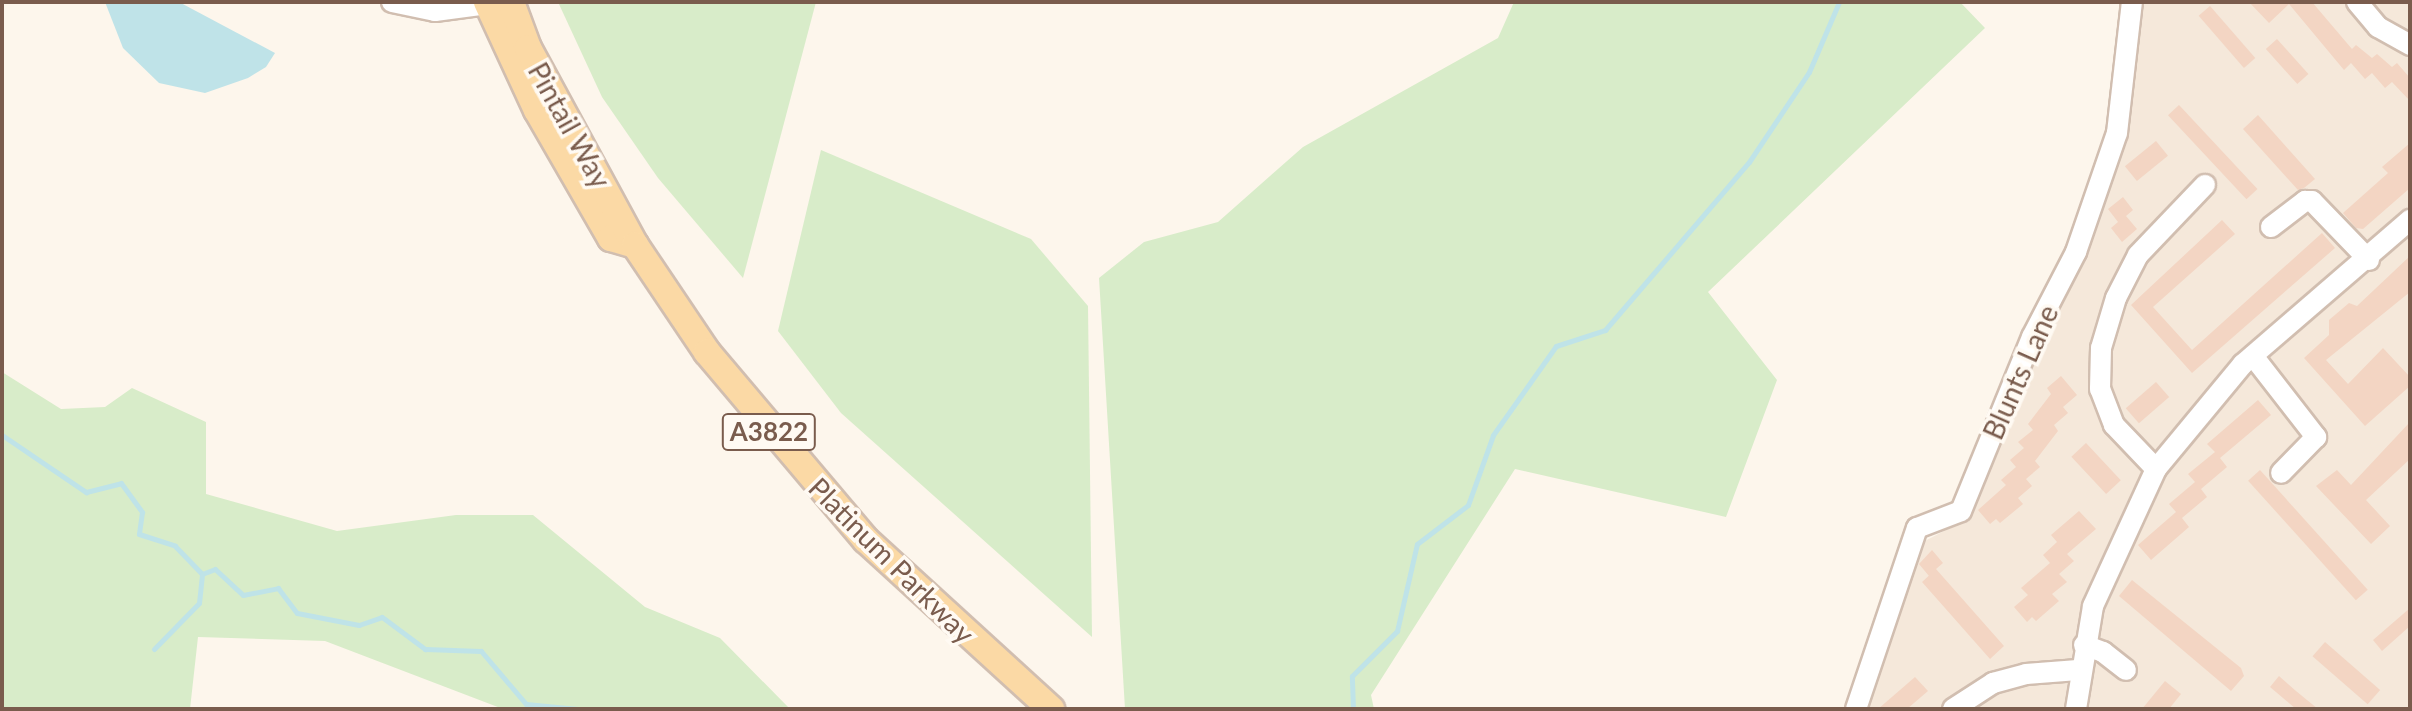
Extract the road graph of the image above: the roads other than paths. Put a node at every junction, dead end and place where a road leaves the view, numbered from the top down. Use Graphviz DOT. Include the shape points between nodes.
graph roads {
  1 [pos="392,2"];
  2 [pos="2132,2"];
  3 [pos="2357,2"];
  4 [pos="495,3"];
  5 [pos="2410,45"];
  6 [pos="2205,185"];
  7 [pos="2410,220"];
  8 [pos="2271,227"];
  9 [pos="2369,260"];
  10 [pos="2253,356"];
  11 [pos="2156,469"];
  12 [pos="2281,473"];
  13 [pos="2084,645"];
  14 [pos="2078,670"];
  15 [pos="2126,670"];
  16 [pos="1051,709"];
  17 [pos="1856,709"];
  18 [pos="1953,709"];
  19 [pos="2076,709"];
  1 -- 4 [label="street" via="435,11"];
  2 -- 17 [label="street, Blunts Lane" via="2117,133 2076,252 2032,337 1961,511 1917,528"];
  3 -- 5 [label="street" via="2378,27"];
  4 -- 16 [label="main road, Platinum Parkway / A3822" via="537,110 611,238 635,245 707,352 829,501 969,638"];
  6 -- 11 [label="street" via="2138,255 2116,298 2101,348 2100,389 2114,425"];
  7 -- 9 [label="street"];
  8 -- 9 [label="street" via="2312,201"];
  9 -- 10 [label="street"];
  10 -- 11 [label="street"];
  10 -- 12 [label="street" via="2316,437"];
  11 -- 13 [label="street" via="2105,577"];
  13 -- 14 [label="street"];
  13 -- 15 [label="street"];
  14 -- 18 [label="street" via="1993,683"];
  14 -- 19 [label="street"];
}
